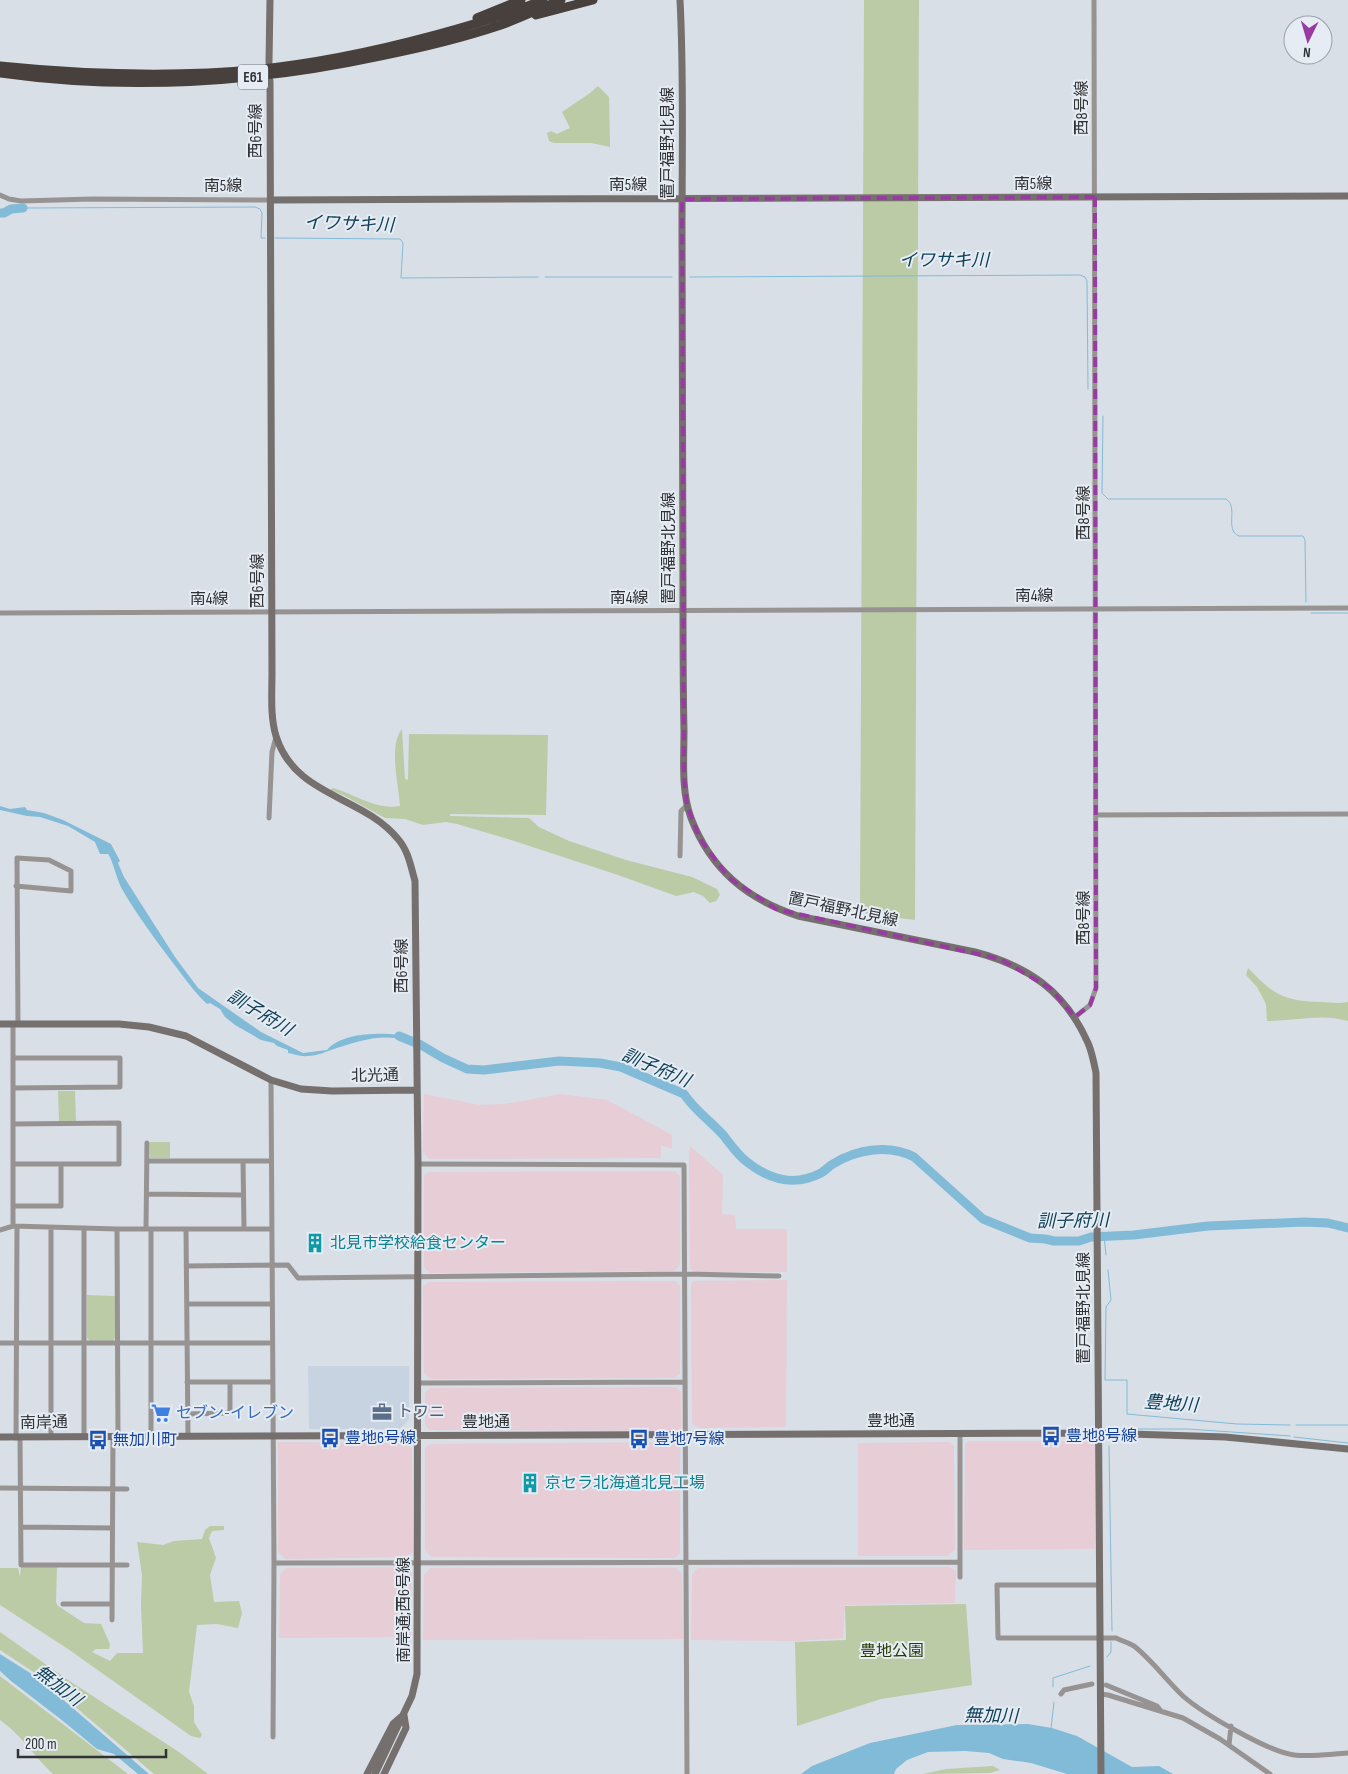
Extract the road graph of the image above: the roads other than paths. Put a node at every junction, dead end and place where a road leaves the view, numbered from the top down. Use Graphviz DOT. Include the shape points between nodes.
graph roads {
  1 [pos="270,0"];
  2 [pos="522,0"];
  3 [pos="543,0"];
  4 [pos="561,0"];
  5 [pos="593,0"];
  6 [pos="681,0"];
  7 [pos="1094,0"];
  8 [pos="502,24"];
  9 [pos="421,39"];
  10 [pos="269,62"];
  11 [pos="0,66"];
  12 [pos="0,73"];
  13 [pos="270,81"];
  14 [pos="0,195"];
  15 [pos="1348,196"];
  16 [pos="1096,197"];
  17 [pos="682,199"];
  18 [pos="270,200"];
  19 [pos="1097,608"];
  20 [pos="1348,608"];
  21 [pos="683,610"];
  22 [pos="272,611"];
  23 [pos="0,612"];
  24 [pos="276,736"];
  25 [pos="687,805"];
  26 [pos="1348,814"];
  27 [pos="1097,815"];
  28 [pos="269,818"];
  29 [pos="680,856"];
  30 [pos="16,886"];
  31 [pos="1075,1017"];
  32 [pos="0,1024"];
  33 [pos="15,1024"];
  34 [pos="13,1058"];
  35 [pos="271,1080"];
  36 [pos="13,1088"];
  37 [pos="417,1090"];
  38 [pos="13,1124"];
  39 [pos="147,1142"];
  40 [pos="147,1161"];
  41 [pos="243,1161"];
  42 [pos="271,1161"];
  43 [pos="13,1164"];
  44 [pos="418,1164"];
  45 [pos="61,1165"];
  46 [pos="147,1194"];
  47 [pos="243,1195"];
  48 [pos="13,1206"];
  49 [pos="15,1227"];
  50 [pos="51,1228"];
  51 [pos="84,1228"];
  52 [pos="244,1228"];
  53 [pos="271,1228"];
  54 [pos="117,1229"];
  55 [pos="149,1229"];
  56 [pos="0,1230"];
  57 [pos="186,1230"];
  58 [pos="272,1265"];
  59 [pos="186,1266"];
  60 [pos="686,1274"];
  61 [pos="779,1276"];
  62 [pos="417,1277"];
  63 [pos="187,1304"];
  64 [pos="272,1304"];
  65 [pos="51,1343"];
  66 [pos="84,1343"];
  67 [pos="118,1343"];
  68 [pos="151,1343"];
  69 [pos="272,1343"];
  70 [pos="0,1344"];
  71 [pos="16,1344"];
  72 [pos="187,1344"];
  73 [pos="187,1382"];
  74 [pos="230,1382"];
  75 [pos="272,1382"];
  76 [pos="685,1382"];
  77 [pos="418,1383"];
  78 [pos="188,1414"];
  79 [pos="1099,1433"];
  80 [pos="960,1434"];
  81 [pos="685,1435"];
  82 [pos="151,1436"];
  83 [pos="188,1436"];
  84 [pos="273,1436"];
  85 [pos="418,1436"];
  86 [pos="51,1437"];
  87 [pos="84,1437"];
  88 [pos="115,1437"];
  89 [pos="0,1438"];
  90 [pos="18,1438"];
  91 [pos="1348,1449"];
  92 [pos="0,1488"];
  93 [pos="21,1488"];
  94 [pos="112,1488"];
  95 [pos="127,1489"];
  96 [pos="21,1527"];
  97 [pos="112,1528"];
  98 [pos="686,1562"];
  99 [pos="960,1562"];
  100 [pos="418,1563"];
  101 [pos="274,1564"];
  102 [pos="112,1565"];
  103 [pos="127,1565"];
  104 [pos="960,1577"];
  105 [pos="1100,1585"];
  106 [pos="63,1604"];
  107 [pos="111,1604"];
  108 [pos="112,1620"];
  109 [pos="1100,1637"];
  110 [pos="1092,1684"];
  111 [pos="1106,1685"];
  112 [pos="1061,1694"];
  113 [pos="1100,1696"];
  114 [pos="1162,1712"];
  115 [pos="404,1715"];
  116 [pos="1231,1726"];
  117 [pos="273,1737"];
  118 [pos="1229,1746"];
  119 [pos="1348,1753"];
  120 [pos="367,1774"];
  121 [pos="375,1774"];
  122 [pos="384,1774"];
  123 [pos="686,1774"];
  124 [pos="1101,1774"];
  125 [pos="1270,1774"];
  1 -- 10 [label="street"];
  2 -- 9 [label="highway"];
  3 -- 9 [label="highway, E61" via="489,20"];
  4 -- 8 [label="highway, E61"];
  5 -- 8 [label="highway"];
  6 -- 17 [label="street, 置戸福野北見線"];
  7 -- 16 [label="street, 西8号線"];
  8 -- 12 [label="highway, E61" via="346,64 260,77 124,84"];
  9 -- 11 [label="highway, E61" via="344,57 209,73 122,75"];
  13 -- 18 [label="street, 西6号線"];
  14 -- 18 [label="street, 南5線" via="21,201"];
  15 -- 16 [label="street, 南5線"];
  16 -- 17 [label="street, 南5線"];
  16 -- 19 [label="street, 西8号線"];
  17 -- 18 [label="street, 南5線"];
  17 -- 21 [label="street, 置戸福野北見線"];
  18 -- 22 [label="street, 西6号線"];
  19 -- 20 [label="street, 南4線"];
  19 -- 21 [label="street, 南4線"];
  19 -- 27 [label="street, 西8号線"];
  21 -- 22 [label="street, 南4線"];
  21 -- 25 [label="street, 置戸福野北見線"];
  22 -- 23 [label="street, 南4線"];
  22 -- 24 [label="street, 西6号線"];
  24 -- 28 [label="street" via="272,752"];
  24 -- 37 [label="street, 西6号線" via="292,766 305,778 321,790 376,817 400,840 408,856 415,881"];
  25 -- 29 [label="street" via="681,811"];
  25 -- 31 [label="street, 置戸福野北見線" via="700,839 713,860 729,878 759,901 798,916 1000,959 1025,970 1050,988"];
  26 -- 27 [label="street"];
  27 -- 31 [label="street, 西8号線" via="1096,988 1090,1005"];
  30 -- 30 [label="street" via="71,891 71,871 49,860 17,858"];
  30 -- 33 [label="street"];
  31 -- 79 [label="street, 置戸福野北見線" via="1089,1044 1096,1072"];
  32 -- 33 [label="street, 北光通"];
  33 -- 34 [label="street"];
  33 -- 35 [label="street, 北光通" via="149,1027 186,1036"];
  34 -- 36 [label="street"];
  34 -- 36 [label="street" via="120,1058 120,1087"];
  35 -- 37 [label="street, 北光通" via="301,1089"];
  35 -- 42 [label="street"];
  36 -- 38 [label="street"];
  37 -- 44 [label="street, 北光通"];
  38 -- 43 [label="street"];
  38 -- 45 [label="street" via="119,1123 119,1164"];
  39 -- 40 [label="street"];
  40 -- 41 [label="street"];
  40 -- 46 [label="street"];
  41 -- 42 [label="street"];
  41 -- 47 [label="street"];
  42 -- 53 [label="street"];
  43 -- 45 [label="street"];
  43 -- 48 [label="street"];
  44 -- 60 [label="street" via="684,1165"];
  44 -- 62 [label="street, 北光通"];
  45 -- 48 [label="street" via="62,1206"];
  46 -- 47 [label="street"];
  46 -- 55 [label="street"];
  47 -- 52 [label="street"];
  48 -- 49 [label="street"];
  49 -- 50 [label="street"];
  49 -- 56 [label="street"];
  49 -- 71 [label="street"];
  50 -- 51 [label="street"];
  50 -- 65 [label="street"];
  51 -- 54 [label="street"];
  51 -- 66 [label="street"];
  52 -- 53 [label="street"];
  52 -- 57 [label="street"];
  53 -- 58 [label="street"];
  54 -- 55 [label="street"];
  54 -- 67 [label="street"];
  55 -- 57 [label="street"];
  55 -- 68 [label="street"];
  57 -- 59 [label="street"];
  58 -- 59 [label="street"];
  58 -- 62 [label="street" via="288,1265 298,1278"];
  58 -- 64 [label="street"];
  59 -- 63 [label="street"];
  60 -- 61 [label="street"];
  60 -- 62 [label="street"];
  60 -- 76 [label="street"];
  62 -- 77 [label="street, 北光通"];
  63 -- 64 [label="street"];
  63 -- 72 [label="street"];
  64 -- 69 [label="street"];
  65 -- 66 [label="street"];
  65 -- 71 [label="street"];
  65 -- 86 [label="street"];
  66 -- 67 [label="street"];
  66 -- 87 [label="street"];
  67 -- 68 [label="street"];
  67 -- 88 [label="street"];
  68 -- 72 [label="street"];
  68 -- 82 [label="street"];
  69 -- 72 [label="street"];
  69 -- 75 [label="street"];
  70 -- 71 [label="street"];
  71 -- 90 [label="street"];
  72 -- 73 [label="street"];
  73 -- 74 [label="street"];
  73 -- 78 [label="street"];
  74 -- 75 [label="street"];
  74 -- 78 [label="street" via="230,1413"];
  75 -- 84 [label="street"];
  76 -- 77 [label="street"];
  76 -- 81 [label="street"];
  77 -- 85 [label="street, 北光通"];
  78 -- 83 [label="street"];
  79 -- 80 [label="street, 豊地通"];
  79 -- 91 [label="street" via="1225,1437"];
  79 -- 105 [label="street"];
  80 -- 81 [label="street, 豊地通"];
  80 -- 99 [label="street"];
  81 -- 85 [label="street, 豊地通"];
  81 -- 98 [label="street"];
  82 -- 83 [label="street, 南岸通"];
  82 -- 88 [label="street, 南岸通"];
  83 -- 84 [label="street, 南岸通"];
  84 -- 85 [label="street, 南岸通"];
  84 -- 101 [label="street"];
  85 -- 100 [label="street, 南岸通;西6号線"];
  86 -- 87 [label="street, 南岸通"];
  86 -- 90 [label="street, 南岸通"];
  87 -- 88 [label="street, 南岸通"];
  88 -- 94 [label="street"];
  89 -- 90 [label="street, 南岸通"];
  90 -- 93 [label="street"];
  92 -- 93 [label="street"];
  93 -- 94 [label="street"];
  93 -- 96 [label="street"];
  94 -- 95 [label="street"];
  94 -- 97 [label="street"];
  96 -- 97 [label="street"];
  96 -- 102 [label="street" via="21,1565"];
  97 -- 102 [label="street"];
  98 -- 99 [label="street"];
  98 -- 100 [label="street"];
  98 -- 123 [label="street"];
  99 -- 104 [label="street"];
  100 -- 101 [label="street"];
  100 -- 115 [label="street, 南岸通;西6号線" via="418,1674"];
  101 -- 117 [label="street"];
  102 -- 103 [label="street"];
  102 -- 107 [label="street"];
  105 -- 109 [label="street"];
  105 -- 109 [label="street" via="998,1585 998,1638"];
  106 -- 107 [label="street"];
  107 -- 108 [label="street"];
  109 -- 113 [label="street"];
  109 -- 116 [label="street" via="1116,1638 1133,1646 1183,1696 1205,1713"];
  110 -- 112 [label="street" via="1064,1690"];
  111 -- 114 [label="street" via="1157,1706"];
  113 -- 114 [label="street" via="1108,1695"];
  113 -- 124 [label="street"];
  114 -- 118 [label="street" via="1183,1718"];
  115 -- 120 [label="street" via="393,1724"];
  115 -- 121 [label="street, 南岸通;西6号線"];
  115 -- 122 [label="street" via="406,1728"];
  116 -- 118 [label="street"];
  116 -- 119 [label="street" via="1264,1745 1293,1755"];
  118 -- 125 [label="street"];
}
